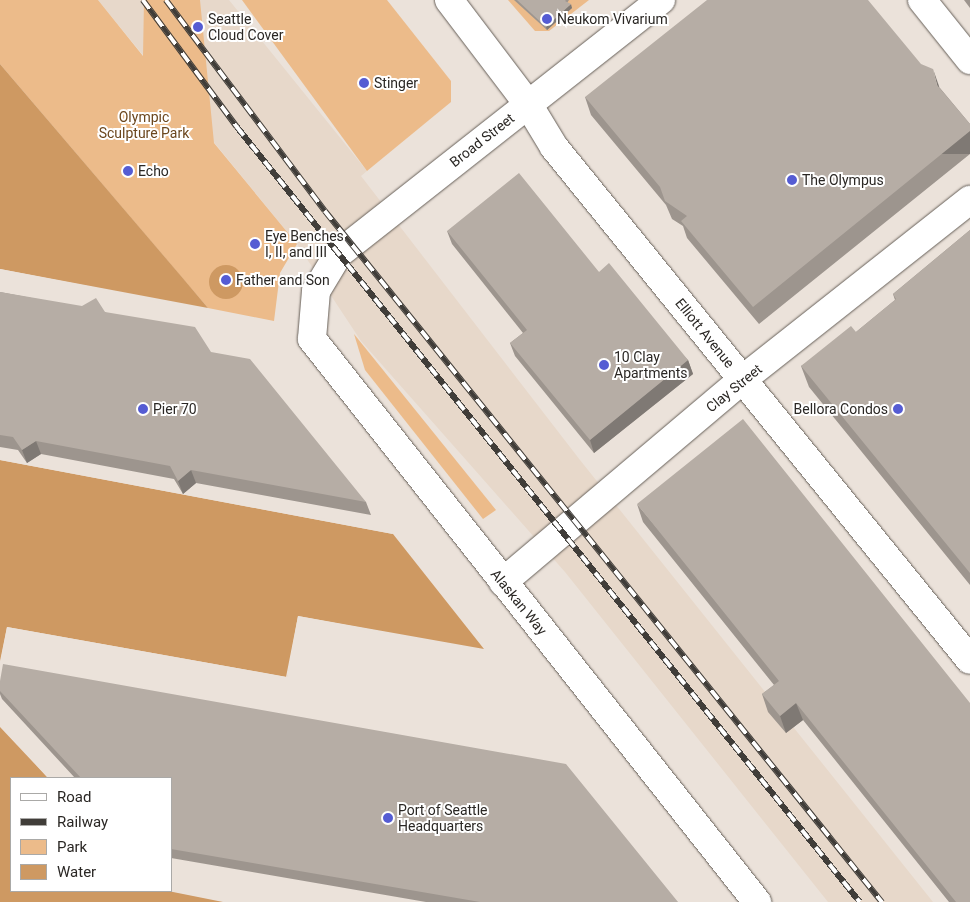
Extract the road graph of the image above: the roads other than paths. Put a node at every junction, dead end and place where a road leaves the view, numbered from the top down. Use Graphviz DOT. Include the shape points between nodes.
graph roads {
  1 [pos="449,0"];
  2 [pos="661,0"];
  3 [pos="922,0"];
  4 [pos="970,60"];
  5 [pos="528,104"];
  6 [pos="970,200"];
  7 [pos="316,291"];
  8 [pos="743,379"];
  9 [pos="503,582"];
  10 [pos="969,655"];
  11 [pos="757,902"];
  1 -- 5 [label="main road, Elliott Avenue"];
  2 -- 5 [label="main road, Broad Street"];
  3 -- 4 [label="main road"];
  5 -- 7 [label="main road, Broad Street" via="339,253"];
  5 -- 8 [label="main road, Elliott Avenue" via="554,147"];
  6 -- 8 [label="main road, Clay Street"];
  7 -- 9 [label="main road, Alaskan Way" via="311,314 316,346"];
  8 -- 9 [label="main road, Clay Street"];
  8 -- 10 [label="main road, Elliott Avenue"];
  9 -- 11 [label="main road, Alaskan Way"];
}
